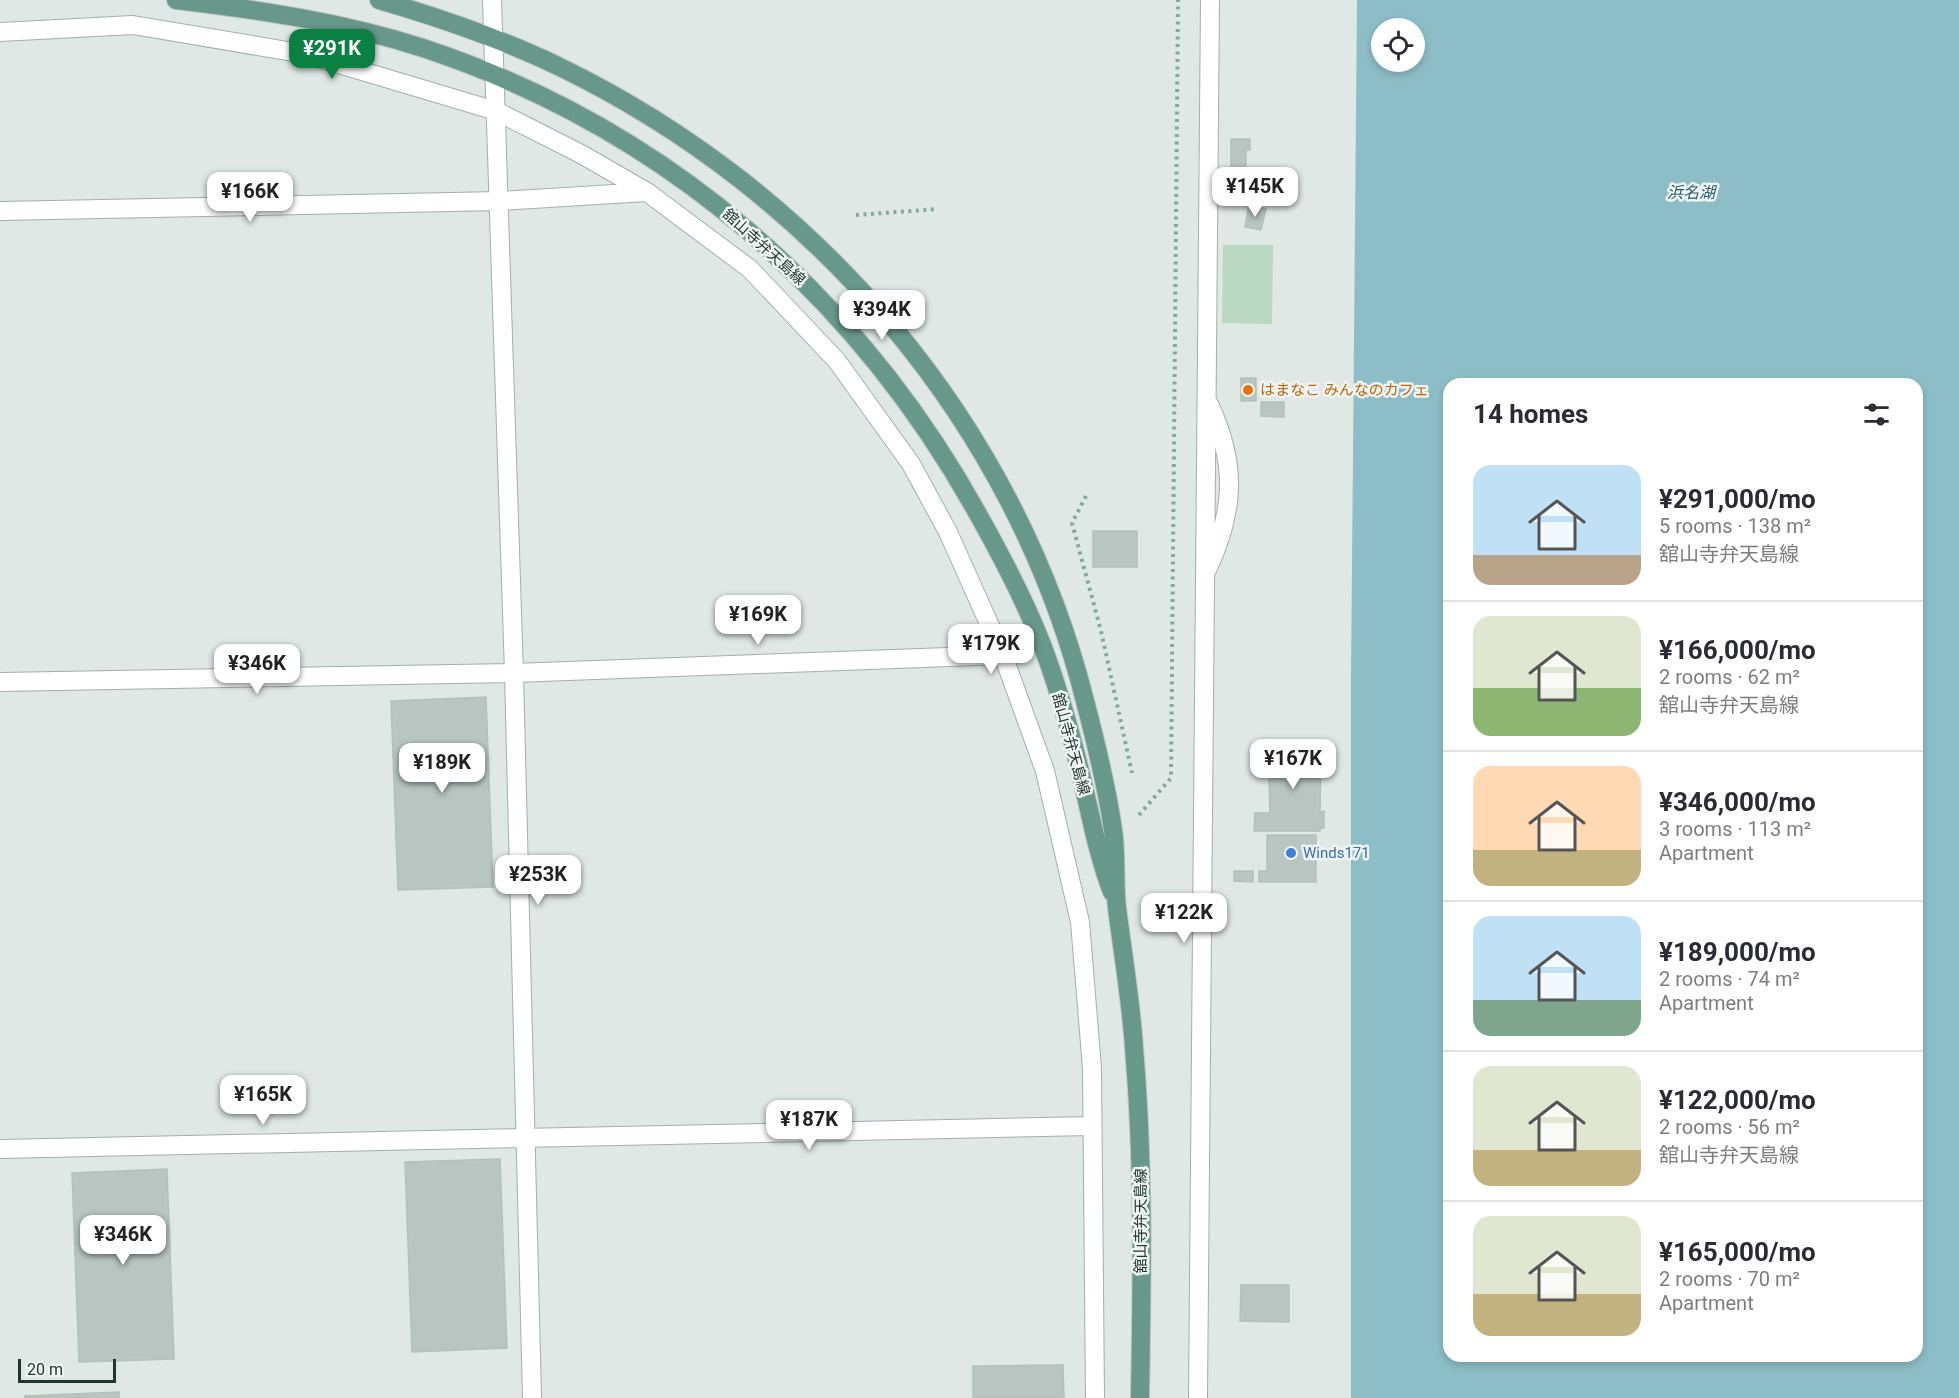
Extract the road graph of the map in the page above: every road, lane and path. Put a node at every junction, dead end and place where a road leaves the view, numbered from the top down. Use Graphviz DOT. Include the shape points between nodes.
graph roads {
  1 [pos="176,0"];
  2 [pos="380,0"];
  3 [pos="492,0"];
  4 [pos="1178,0"];
  5 [pos="1210,0"];
  6 [pos="0,32"];
  7 [pos="493,38"];
  8 [pos="494,76"];
  9 [pos="496,111"];
  10 [pos="647,192"];
  11 [pos="500,201"];
  12 [pos="938,209"];
  13 [pos="0,211"];
  14 [pos="856,215"];
  15 [pos="1086,496"];
  16 [pos="1003,655"];
  17 [pos="514,673"];
  18 [pos="0,682"];
  19 [pos="1133,780"];
  20 [pos="1137,803"];
  21 [pos="1116,902"];
  22 [pos="1091,1126"];
  23 [pos="526,1139"];
  24 [pos="0,1149"];
  25 [pos="532,1398"];
  26 [pos="1095,1398"];
  27 [pos="1140,1398"];
  28 [pos="1198,1398"];
  1 -- 8 [label="main road, 舘山寺弁天島線" via="359,30 423,48"];
  2 -- 7 [label="main road, 舘山寺弁天島線"];
  3 -- 7 [label="street"];
  4 -- 20 [label="path" via="1171,778 1139,815"];
  5 -- 28 [label="street"];
  6 -- 9 [label="street" via="134,25 305,54"];
  7 -- 8 [label="street"];
  7 -- 21 [label="main road, 舘山寺弁天島線" via="617,96 726,168 777,209 855,284 951,402 1017,513 1064,634 1084,696 1113,829"];
  8 -- 9 [label="street"];
  8 -- 21 [label="main road, 舘山寺弁天島線" via="600,126 705,195 801,277 885,370 956,474 1016,585 1041,643 1078,764 1103,868"];
  9 -- 10 [label="street"];
  9 -- 11 [label="street"];
  10 -- 11 [label="street"];
  10 -- 16 [label="street" via="750,269 837,361 911,464 948,532"];
  11 -- 13 [label="street"];
  11 -- 17 [label="street"];
  12 -- 14 [label="path"];
  15 -- 19 [label="path" via="1072,523 1104,642"];
  16 -- 17 [label="street"];
  16 -- 22 [label="street" via="1045,771 1080,922 1092,1068"];
  17 -- 18 [label="street"];
  17 -- 23 [label="street"];
  21 -- 27 [label="main road, 舘山寺弁天島線" via="1139,1116"];
  22 -- 23 [label="street"];
  22 -- 26 [label="street"];
  23 -- 24 [label="street"];
  23 -- 25 [label="street"];
}
